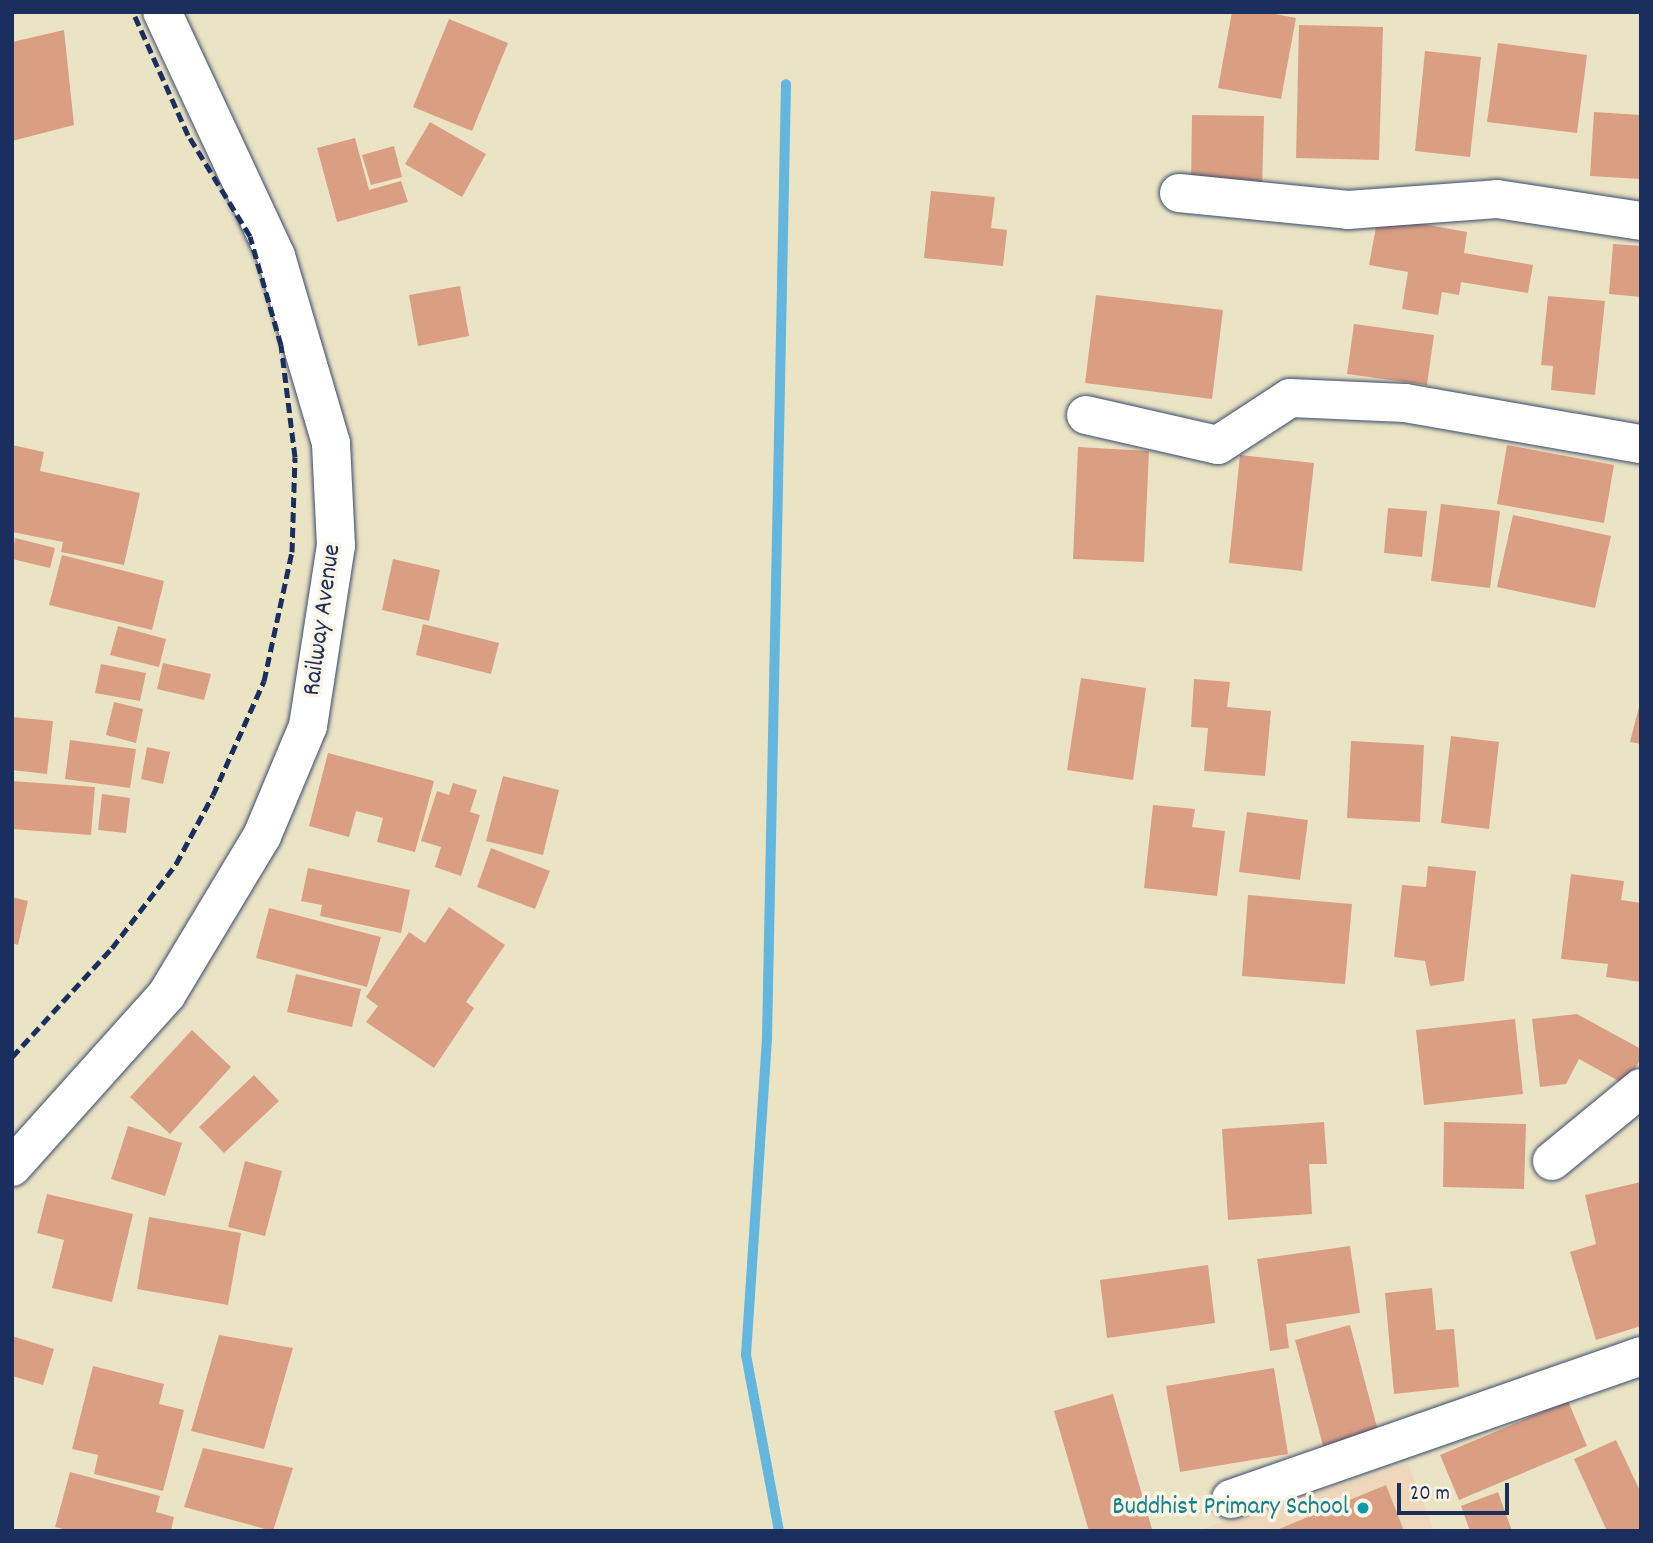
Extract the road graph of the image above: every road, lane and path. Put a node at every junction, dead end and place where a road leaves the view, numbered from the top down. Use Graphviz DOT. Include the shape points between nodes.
graph roads {
  1 [pos="162,12"];
  2 [pos="1179,193"];
  3 [pos="1641,220"];
  4 [pos="1086,415"];
  5 [pos="1641,444"];
  6 [pos="1641,1088"];
  7 [pos="1552,1161"];
  8 [pos="12,1167"];
  9 [pos="1641,1356"];
  10 [pos="1231,1499"];
  1 -- 8 [label="street, Railway Avenue" via="276,256 331,443 336,546 308,726 262,836 167,994"];
  2 -- 3 [label="street" via="1348,210 1497,199"];
  4 -- 5 [label="street" via="1218,445 1290,398 1405,403"];
  6 -- 7 [label="street"];
  9 -- 10 [label="street"];
}
